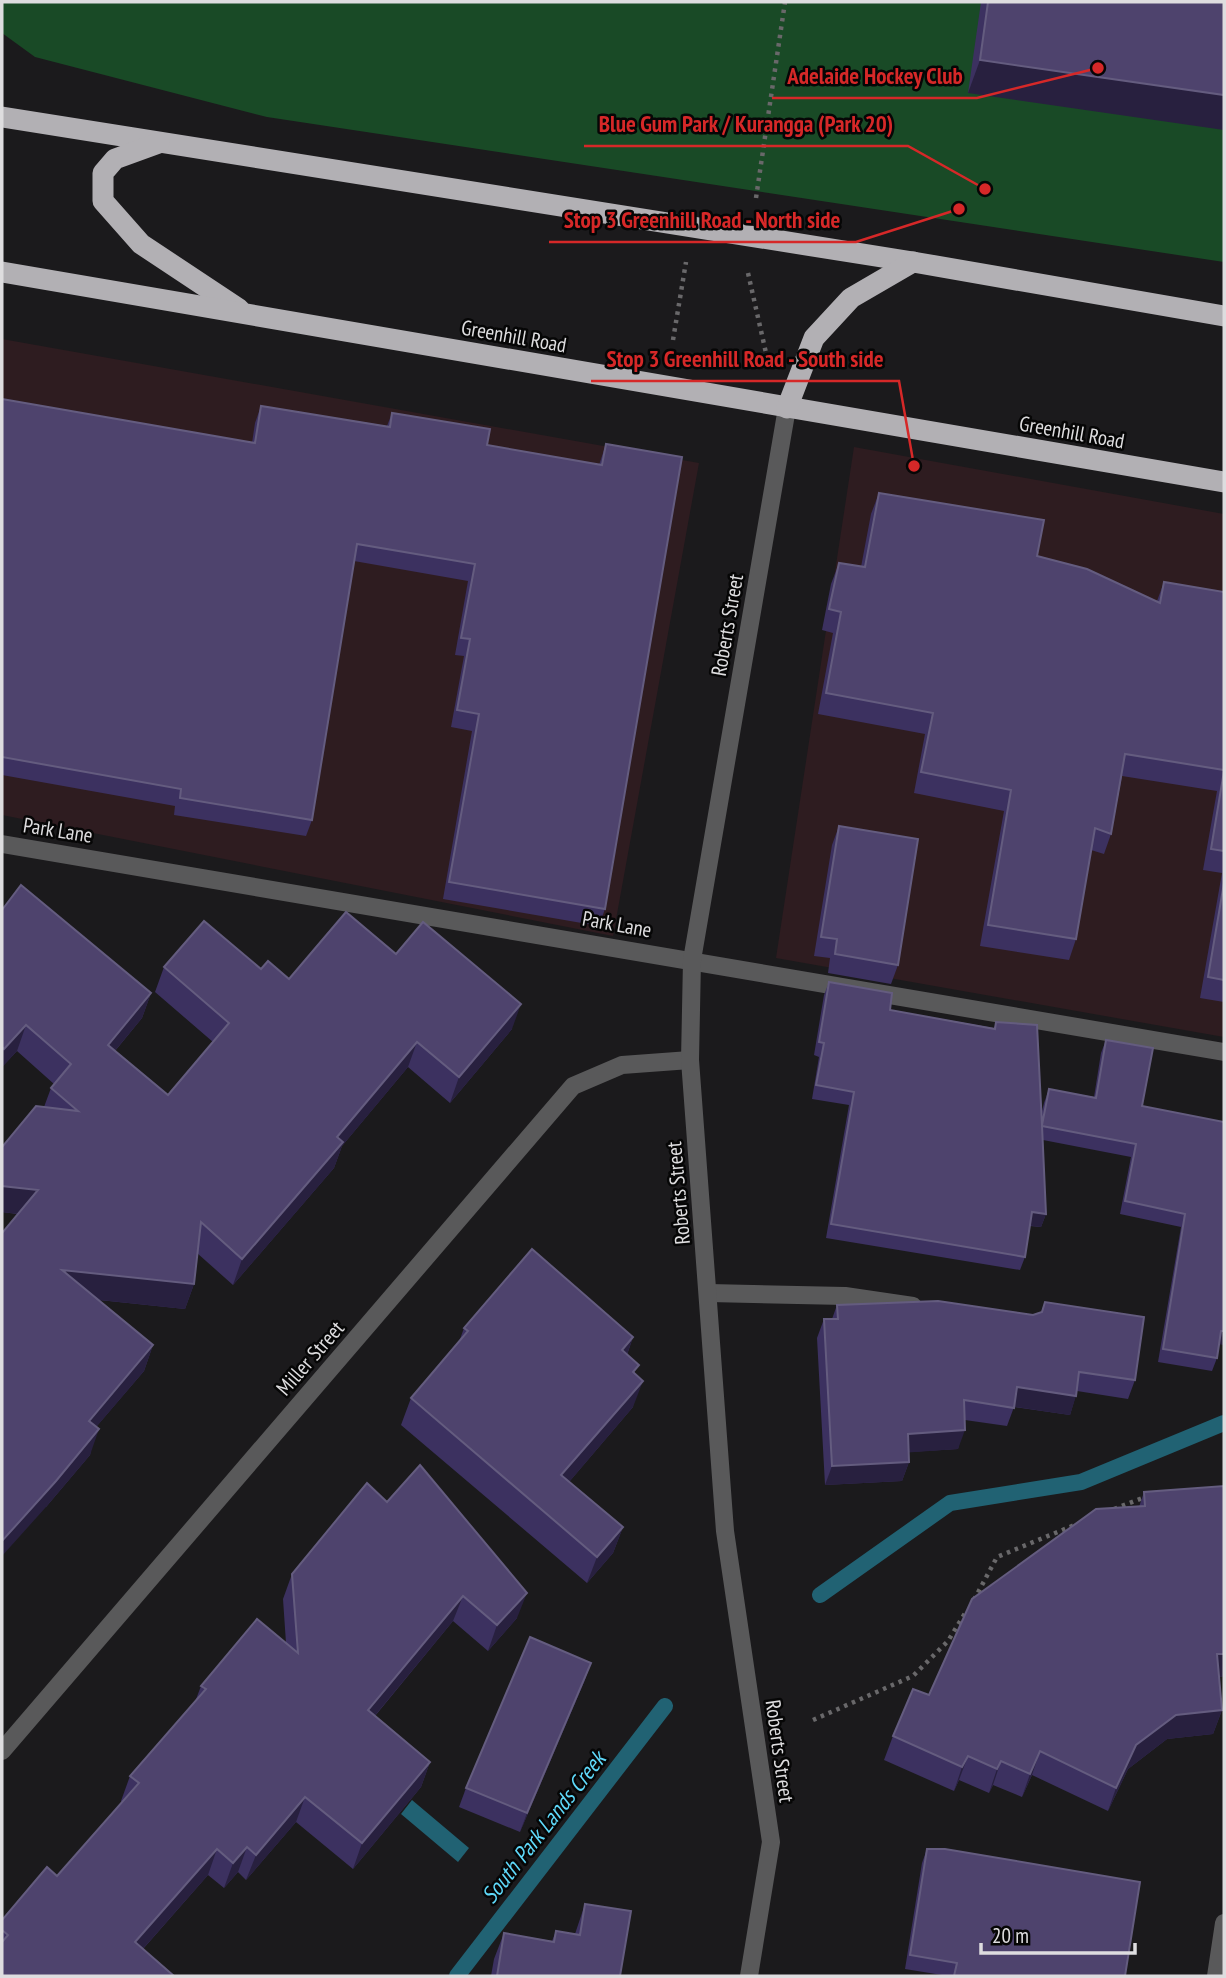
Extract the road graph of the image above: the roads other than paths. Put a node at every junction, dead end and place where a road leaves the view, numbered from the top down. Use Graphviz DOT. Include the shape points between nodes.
graph roads {
  1 [pos="2,117"];
  2 [pos="161,142"];
  3 [pos="913,262"];
  4 [pos="2,272"];
  5 [pos="247,314"];
  6 [pos="1224,316"];
  7 [pos="787,408"];
  8 [pos="1224,482"];
  9 [pos="2,844"];
  10 [pos="692,960"];
  11 [pos="1224,1052"];
  12 [pos="690,1060"];
  13 [pos="709,1293"];
  14 [pos="936,1310"];
  15 [pos="2,1751"];
  16 [pos="1224,1923"];
  17 [pos="749,1976"];
  18 [pos="1216,1976"];
  1 -- 2 [label="highway"];
  2 -- 3 [label="highway"];
  2 -- 5 [label="highway" via="115,159 103,173 103,201 141,244"];
  3 -- 6 [label="highway"];
  3 -- 7 [label="highway" via="851,298 814,338"];
  4 -- 5 [label="highway, Greenhill Road"];
  5 -- 7 [label="highway, Greenhill Road"];
  7 -- 8 [label="highway, Greenhill Road"];
  7 -- 10 [label="street, Roberts Street"];
  9 -- 10 [label="street, Park Lane"];
  10 -- 11 [label="street, Park Lane"];
  10 -- 12 [label="street, Roberts Street"];
  12 -- 13 [label="street, Roberts Street"];
  12 -- 15 [label="street, Miller Street" via="622,1065 573,1086"];
  13 -- 14 [label="street" via="845,1296"];
  13 -- 17 [label="street, Roberts Street" via="725,1531 771,1842"];
  16 -- 18 [label="street"];
}
